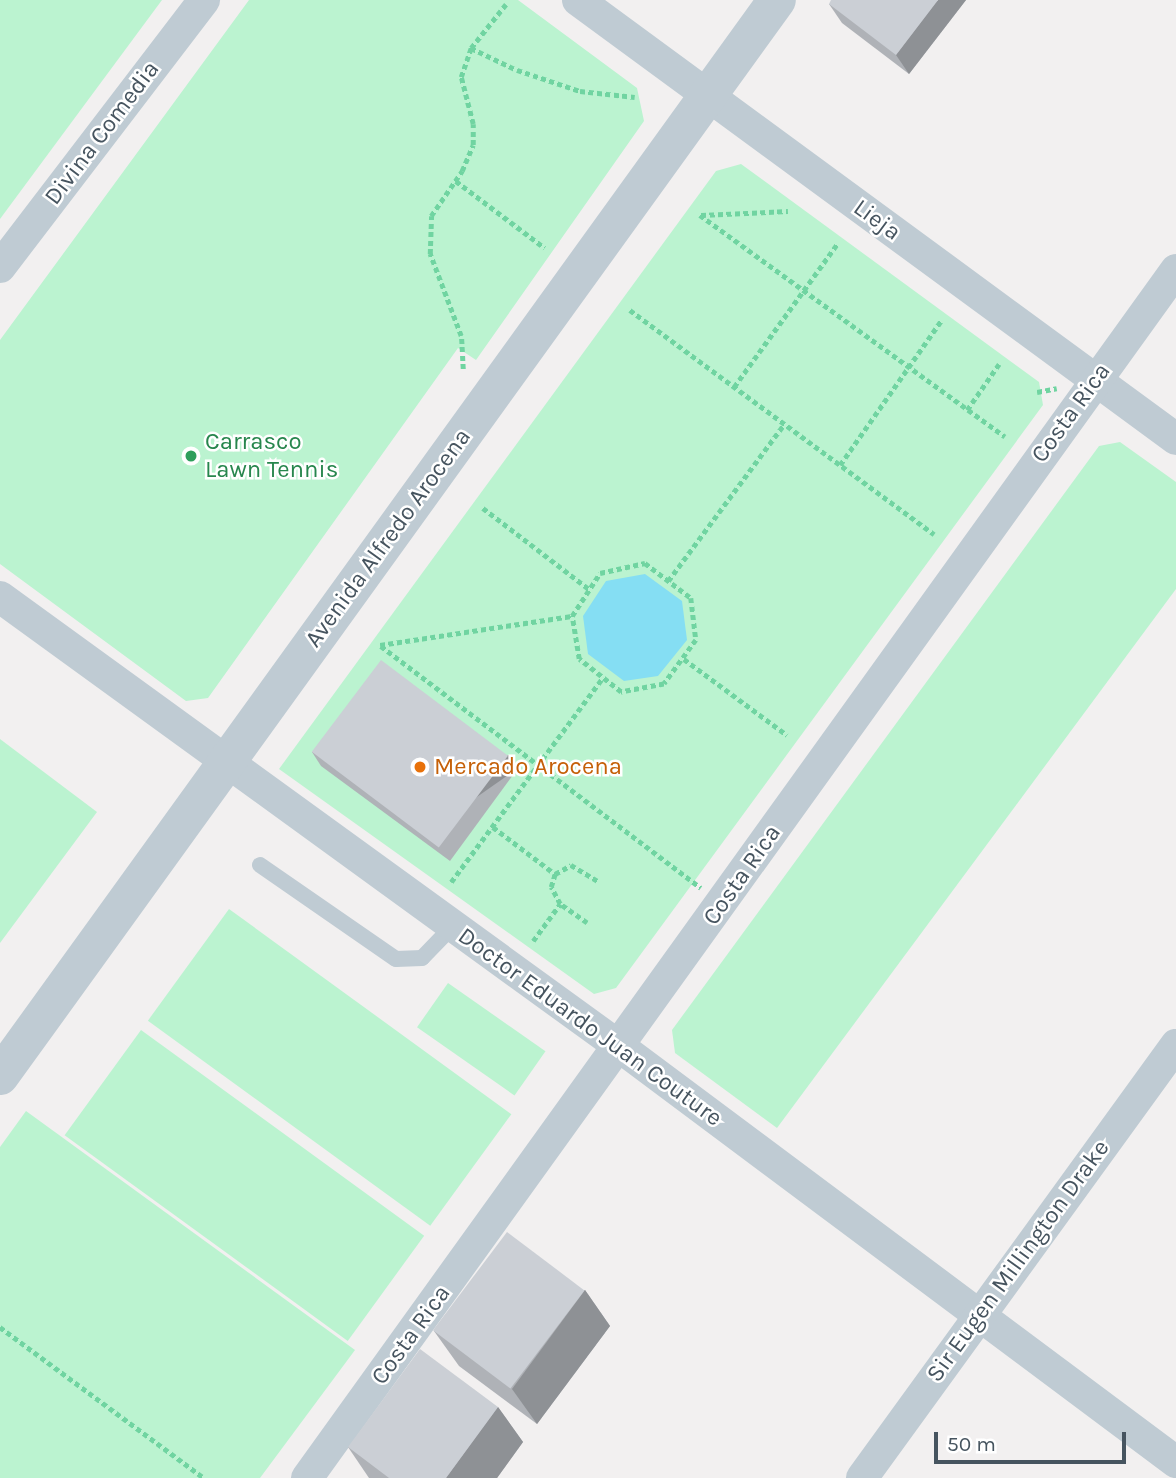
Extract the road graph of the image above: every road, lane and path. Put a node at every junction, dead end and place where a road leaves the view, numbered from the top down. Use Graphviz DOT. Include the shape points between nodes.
graph roads {
  1 [pos="204,0"];
  2 [pos="578,0"];
  3 [pos="777,0"];
  4 [pos="506,4"];
  5 [pos="471,48"];
  6 [pos="708,96"];
  7 [pos="635,97"];
  8 [pos="456,181"];
  9 [pos="788,211"];
  10 [pos="837,244"];
  11 [pos="545,248"];
  12 [pos="0,267"];
  13 [pos="1176,270"];
  14 [pos="804,291"];
  15 [pos="630,310"];
  16 [pos="941,321"];
  17 [pos="999,364"];
  18 [pos="909,367"];
  19 [pos="463,369"];
  20 [pos="1093,381"];
  21 [pos="734,387"];
  22 [pos="967,410"];
  23 [pos="783,424"];
  24 [pos="1005,437"];
  25 [pos="1176,439"];
  26 [pos="840,465"];
  27 [pos="483,508"];
  28 [pos="934,534"];
  29 [pos="668,580"];
  30 [pos="589,589"];
  31 [pos="0,597"];
  32 [pos="572,616"];
  33 [pos="684,659"];
  34 [pos="603,677"];
  35 [pos="787,735"];
  36 [pos="226,761"];
  37 [pos="539,766"];
  38 [pos="493,827"];
  39 [pos="260,865"];
  40 [pos="555,874"];
  41 [pos="598,881"];
  42 [pos="451,883"];
  43 [pos="707,893"];
  44 [pos="560,904"];
  45 [pos="587,923"];
  46 [pos="453,926"];
  47 [pos="533,941"];
  48 [pos="1176,1045"];
  49 [pos="620,1046"];
  50 [pos="0,1076"];
  51 [pos="977,1316"];
  52 [pos="0,1327"];
  53 [pos="1176,1462"];
  54 [pos="204,1478"];
  55 [pos="307,1478"];
  56 [pos="862,1478"];
  1 -- 12 [label="street, Divina Comedia"];
  2 -- 6 [label="street, Lieja"];
  3 -- 6 [label="street, Avenida Alfredo Arocena"];
  4 -- 5 [label="path"];
  5 -- 7 [label="path" via="517,70 580,91"];
  5 -- 8 [label="path" via="461,77 473,124 473,145"];
  6 -- 20 [label="street, Lieja"];
  6 -- 36 [label="street, Avenida Alfredo Arocena"];
  8 -- 11 [label="path"];
  8 -- 19 [label="path" via="431,216 430,254 461,336"];
  9 -- 14 [label="path" via="700,215"];
  10 -- 14 [label="path"];
  13 -- 20 [label="street, Costa Rica"];
  14 -- 18 [label="path"];
  14 -- 21 [label="path"];
  15 -- 21 [label="path"];
  16 -- 18 [label="path"];
  17 -- 22 [label="path"];
  18 -- 22 [label="path"];
  18 -- 26 [label="path"];
  20 -- 25 [label="street, Lieja"];
  20 -- 49 [label="street, Costa Rica"];
  21 -- 23 [label="path"];
  22 -- 24 [label="path"];
  23 -- 26 [label="path"];
  23 -- 29 [label="path"];
  26 -- 28 [label="path"];
  27 -- 30 [label="path"];
  29 -- 30 [label="path" via="645,563 600,573"];
  29 -- 33 [label="path" via="691,598 696,640"];
  30 -- 32 [label="path"];
  31 -- 36 [label="street, Doctor Eduardo Juan Couture"];
  32 -- 34 [label="path" via="579,659"];
  32 -- 37 [label="path" via="380,645"];
  33 -- 34 [label="path" via="664,684 621,692"];
  33 -- 35 [label="path"];
  34 -- 37 [label="path"];
  36 -- 46 [label="street, Doctor Eduardo Juan Couture"];
  36 -- 50 [label="street, Avenida Alfredo Arocena"];
  37 -- 38 [label="path"];
  37 -- 43 [label="path"];
  38 -- 40 [label="path"];
  38 -- 42 [label="path"];
  39 -- 46 [label="lane" via="396,959 422,958"];
  40 -- 41 [label="path" via="571,865"];
  40 -- 44 [label="path" via="551,887"];
  44 -- 45 [label="path"];
  44 -- 47 [label="path"];
  46 -- 49 [label="street, Doctor Eduardo Juan Couture"];
  48 -- 51 [label="street, Sir Eugen Millington Drake"];
  49 -- 51 [label="street, Doctor Eduardo Juan Couture"];
  49 -- 55 [label="street, Costa Rica"];
  51 -- 53 [label="street, Doctor Eduardo Juan Couture"];
  51 -- 56 [label="street, Sir Eugen Millington Drake"];
  52 -- 54 [label="path"];
}
